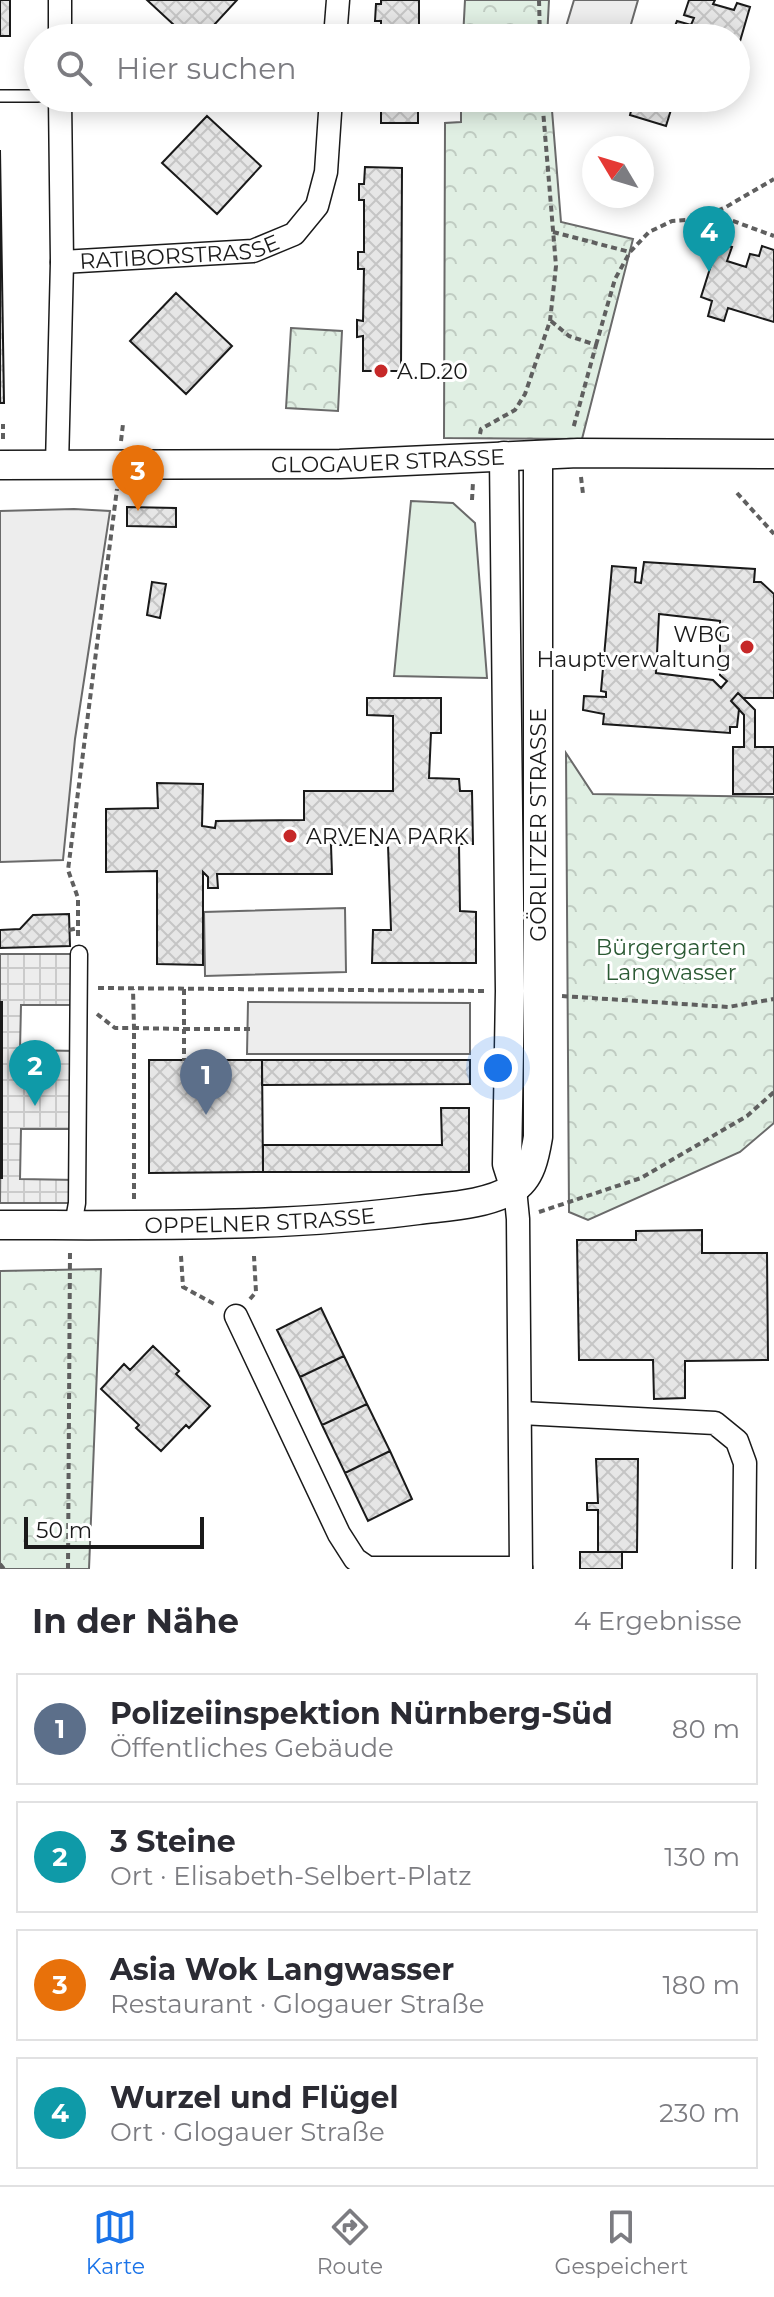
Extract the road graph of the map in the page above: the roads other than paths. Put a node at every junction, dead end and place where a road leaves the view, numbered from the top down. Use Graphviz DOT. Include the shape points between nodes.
graph roads {
  1 [pos="60,0"];
  2 [pos="338,0"];
  3 [pos="60,24"];
  4 [pos="336,24"];
  5 [pos="0,96"];
  6 [pos="24,96"];
  7 [pos="60,112"];
  8 [pos="330,112"];
  9 [pos="62,262"];
  10 [pos="774,454"];
  11 [pos="538,455"];
  12 [pos="504,456"];
  13 [pos="0,465"];
  14 [pos="57,465"];
  15 [pos="523,860"];
  16 [pos="79,954"];
  17 [pos="515,1189"];
  18 [pos="0,1225"];
  19 [pos="73,1225"];
  20 [pos="236,1316"];
  21 [pos="521,1413"];
  22 [pos="521,1568"];
  23 [pos="744,1569"];
  1 -- 3 [label="street"];
  2 -- 4 [label="street"];
  5 -- 6 [label="lane"];
  7 -- 9 [label="street"];
  8 -- 9 [label="street, RATIBORSTRASSE" via="326,172 317,206 294,234 253,251"];
  9 -- 14 [label="street"];
  10 -- 11 [label="street, GLOGAUER STRASSE"];
  11 -- 12 [label="street, GLOGAUER STRASSE"];
  11 -- 15 [label="street, GÖRLITZER STRASSE"];
  12 -- 14 [label="street, GLOGAUER STRASSE" via="340,464"];
  12 -- 15 [label="street, GÖRLITZER STRASSE"];
  13 -- 14 [label="street, GLOGAUER STRASSE"];
  15 -- 17 [label="street, GÖRLITZER STRASSE" via="524,993 538,1137 530,1169"];
  16 -- 19 [label="street"];
  17 -- 19 [label="street, OPPELNER STRASSE" via="462,1205 336,1219"];
  17 -- 21 [label="street"];
  18 -- 19 [label="street, OPPELNER STRASSE"];
  20 -- 22 [label="street" via="355,1559 368,1568"];
  21 -- 22 [label="street"];
  21 -- 23 [label="street" via="715,1423 737,1441 745,1463"];
}
